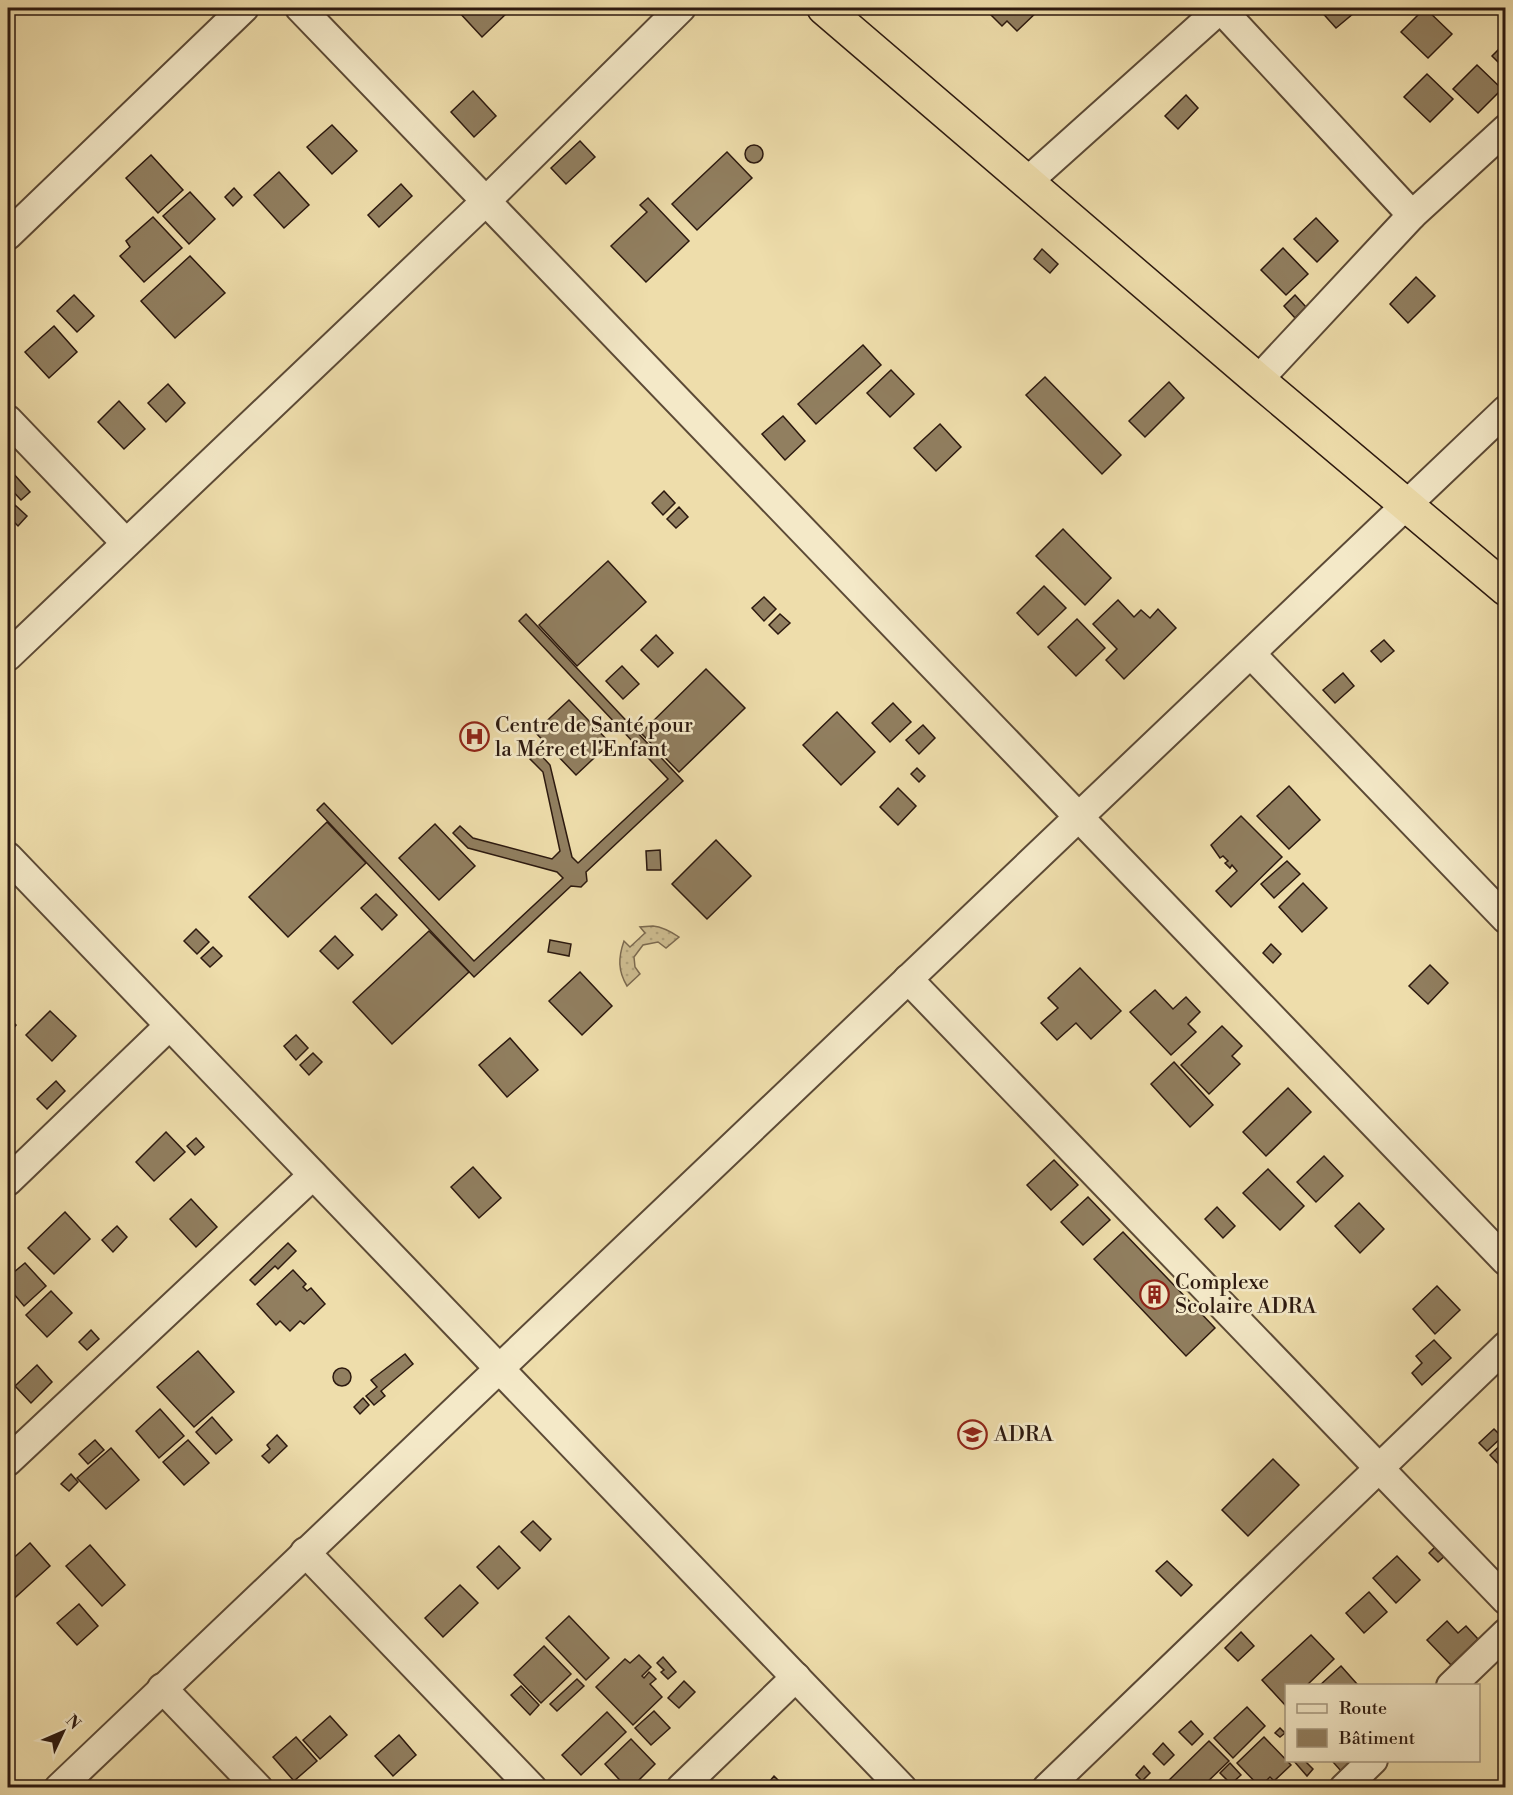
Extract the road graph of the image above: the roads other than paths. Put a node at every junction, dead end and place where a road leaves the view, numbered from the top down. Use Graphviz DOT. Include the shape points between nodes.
graph roads {
  1 [pos="243,8"];
  2 [pos="300,8"];
  3 [pos="681,8"];
  4 [pos="824,8"];
  5 [pos="1221,8"];
  6 [pos="1506,129"];
  7 [pos="1027,183"];
  8 [pos="486,201"];
  9 [pos="1413,215"];
  10 [pos="8,235"];
  11 [pos="1258,380"];
  12 [pos="1506,410"];
  13 [pos="8,420"];
  14 [pos="1406,504"];
  15 [pos="126,543"];
  16 [pos="1506,589"];
  17 [pos="1251,654"];
  18 [pos="8,656"];
  19 [pos="1078,817"];
  20 [pos="8,858"];
  21 [pos="1506,919"];
  22 [pos="908,979"];
  23 [pos="169,1026"];
  24 [pos="313,1175"];
  25 [pos="8,1181"];
  26 [pos="1506,1261"];
  27 [pos="1506,1346"];
  28 [pos="499,1368"];
  29 [pos="8,1461"];
  30 [pos="1379,1468"];
  31 [pos="305,1552"];
  32 [pos="1506,1600"];
  33 [pos="1506,1633"];
  34 [pos="796,1677"];
  35 [pos="1453,1684"];
  36 [pos="162,1688"];
  37 [pos="1372,1762"];
  38 [pos="59,1788"];
  39 [pos="258,1788"];
  40 [pos="532,1788"];
  41 [pos="681,1788"];
  42 [pos="902,1788"];
  43 [pos="1047,1788"];
  44 [pos="1344,1788"];
  1 -- 10 [label="street"];
  2 -- 8 [label="street"];
  3 -- 8 [label="street"];
  4 -- 7 [label="highway"];
  5 -- 7 [label="street"];
  5 -- 9 [label="street"];
  6 -- 9 [label="street"];
  7 -- 11 [label="highway"];
  8 -- 15 [label="street"];
  8 -- 19 [label="street"];
  9 -- 11 [label="street"];
  11 -- 14 [label="highway"];
  12 -- 14 [label="street"];
  13 -- 15 [label="street"];
  14 -- 16 [label="highway"];
  14 -- 17 [label="street"];
  15 -- 18 [label="street"];
  17 -- 19 [label="street"];
  17 -- 21 [label="street"];
  19 -- 22 [label="street"];
  19 -- 26 [label="street"];
  20 -- 23 [label="street"];
  22 -- 28 [label="street"];
  22 -- 30 [label="street"];
  23 -- 24 [label="street"];
  23 -- 25 [label="street"];
  24 -- 28 [label="street"];
  24 -- 29 [label="street"];
  27 -- 30 [label="street"];
  28 -- 31 [label="street"];
  28 -- 34 [label="street"];
  30 -- 32 [label="street"];
  30 -- 43 [label="street"];
  31 -- 36 [label="street"];
  31 -- 40 [label="street"];
  33 -- 35 [label="street"];
  34 -- 41 [label="street"];
  34 -- 42 [label="street"];
  36 -- 38 [label="street"];
  36 -- 39 [label="street"];
  37 -- 44 [label="street"];
}
